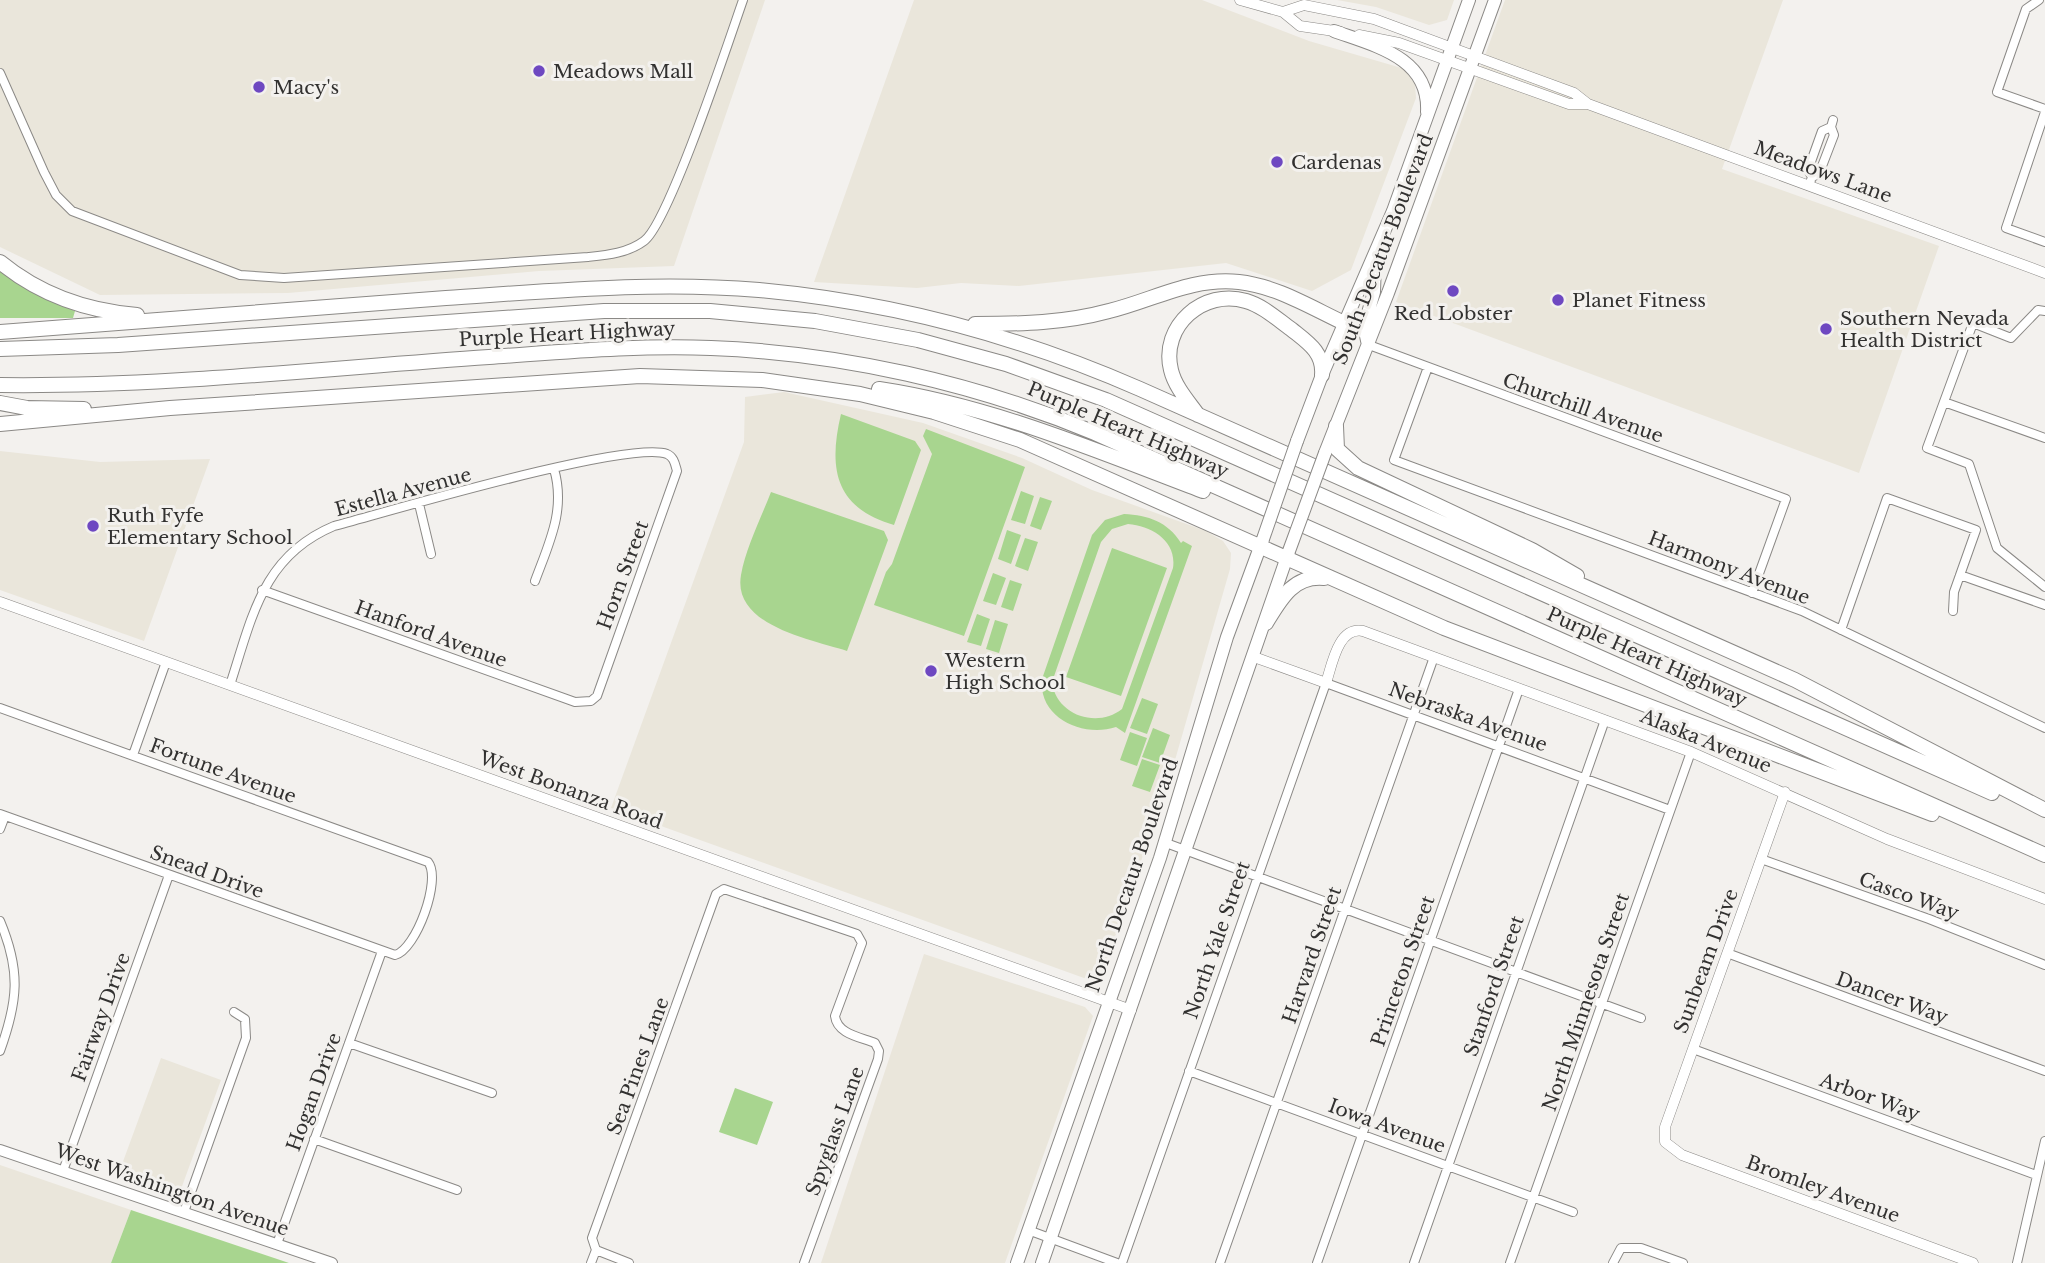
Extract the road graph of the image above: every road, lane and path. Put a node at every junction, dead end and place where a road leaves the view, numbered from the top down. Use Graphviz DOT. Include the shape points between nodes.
graph roads {
  1 [pos="743,0"];
  2 [pos="1240,0"];
  3 [pos="1469,0"];
  4 [pos="1495,0"];
  5 [pos="2039,0"];
  6 [pos="1283,12"];
  7 [pos="1334,31"];
  8 [pos="1453,47"];
  9 [pos="1448,61"];
  10 [pos="1473,62"];
  11 [pos="0,74"];
  12 [pos="2045,111"];
  13 [pos="1832,123"];
  14 [pos="1425,126"];
  15 [pos="1811,181"];
  16 [pos="2045,242"];
  17 [pos="1376,253"];
  18 [pos="0,262"];
  19 [pos="2045,273"];
  20 [pos="2045,311"];
  21 [pos="166,318"];
  22 [pos="1344,323"];
  23 [pos="953,324"];
  24 [pos="0,332"];
  25 [pos="1368,345"];
  26 [pos="0,349"];
  27 [pos="1428,367"];
  28 [pos="1322,375"];
  29 [pos="0,386"];
  30 [pos="814,386"];
  31 [pos="1944,402"];
  32 [pos="0,403"];
  33 [pos="170,408"];
  34 [pos="1200,416"];
  35 [pos="0,424"];
  36 [pos="1336,426"];
  37 [pos="2045,438"];
  38 [pos="673,458"];
  39 [pos="554,468"];
  40 [pos="1278,498"];
  41 [pos="419,504"];
  42 [pos="1261,543"];
  43 [pos="1345,544"];
  44 [pos="430,554"];
  45 [pos="1287,555"];
  46 [pos="1960,575"];
  47 [pos="1332,580"];
  48 [pos="535,581"];
  49 [pos="2045,587"];
  50 [pos="262,590"];
  51 [pos="1752,593"];
  52 [pos="0,602"];
  53 [pos="1625,605"];
  54 [pos="2045,605"];
  55 [pos="1953,611"];
  56 [pos="1266,623"];
  57 [pos="1841,630"];
  58 [pos="1349,631"];
  59 [pos="1254,657"];
  60 [pos="1434,657"];
  61 [pos="166,662"];
  62 [pos="1326,683"];
  63 [pos="230,685"];
  64 [pos="1519,689"];
  65 [pos="591,701"];
  66 [pos="0,708"];
  67 [pos="1413,716"];
  68 [pos="1605,720"];
  69 [pos="2045,728"];
  70 [pos="1499,747"];
  71 [pos="1691,752"];
  72 [pos="133,755"];
  73 [pos="1584,778"];
  74 [pos="1785,792"];
  75 [pos="1670,810"];
  76 [pos="2045,813"];
  77 [pos="2,815"];
  78 [pos="0,829"];
  79 [pos="1166,843"];
  80 [pos="1186,851"];
  81 [pos="2045,856"];
  82 [pos="1761,859"];
  83 [pos="169,875"];
  84 [pos="1258,877"];
  85 [pos="718,892"];
  86 [pos="2045,899"];
  87 [pos="1345,909"];
  88 [pos="0,921"];
  89 [pos="1430,940"];
  90 [pos="382,951"];
  91 [pos="403,953"];
  92 [pos="1727,953"];
  93 [pos="2045,965"];
  94 [pos="1516,972"];
  95 [pos="1110,1003"];
  96 [pos="1602,1004"];
  97 [pos="1131,1010"];
  98 [pos="234,1012"];
  99 [pos="1641,1018"];
  100 [pos="349,1044"];
  101 [pos="1693,1049"];
  102 [pos="0,1051"];
  103 [pos="1189,1071"];
  104 [pos="2045,1072"];
  105 [pos="492,1093"];
  106 [pos="1276,1103"];
  107 [pos="1362,1134"];
  108 [pos="314,1139"];
  109 [pos="1665,1142"];
  110 [pos="2045,1142"];
  111 [pos="0,1150"];
  112 [pos="1448,1166"];
  113 [pos="63,1171"];
  114 [pos="2036,1175"];
  115 [pos="457,1190"];
  116 [pos="1534,1197"];
  117 [pos="1573,1212"];
  118 [pos="184,1213"];
  119 [pos="1028,1230"];
  120 [pos="1051,1238"];
  121 [pos="277,1244"];
  122 [pos="596,1250"];
  123 [pos="332,1263"];
  124 [pos="592,1263"];
  125 [pos="629,1263"];
  126 [pos="804,1263"];
  127 [pos="1017,1263"];
  128 [pos="1042,1263"];
  129 [pos="1119,1263"];
  130 [pos="1220,1263"];
  131 [pos="1317,1263"];
  132 [pos="1414,1263"];
  133 [pos="1510,1263"];
  134 [pos="1614,1263"];
  135 [pos="1683,1263"];
  136 [pos="1973,1263"];
  137 [pos="2017,1263"];
  1 -- 11 [label="street" via="658,225 636,246 588,257 284,278 240,275 72,211 56,195"];
  2 -- 6 [label="street, Meadows Lane"];
  3 -- 8 [label="main road, South Decatur Boulevard"];
  4 -- 10 [label="main road, South Decatur Boulevard"];
  5 -- 12 [label="street" via="2026,9 1997,92"];
  6 -- 7 [label="street, Meadows Lane" via="1300,26"];
  6 -- 8 [label="street, Meadows Lane" via="1304,5 1327,9 1388,23"];
  7 -- 9 [label="street, Meadows Lane" via="1383,39"];
  7 -- 14 [label="main road" via="1415,68 1427,92"];
  8 -- 9 [label="main road, South Decatur Boulevard"];
  8 -- 10 [label="street, Meadows Lane"];
  9 -- 10 [label="street, Meadows Lane"];
  9 -- 14 [label="main road, South Decatur Boulevard"];
  10 -- 15 [label="street, Meadows Lane" via="1570,104 1588,104"];
  10 -- 25 [label="main road, South Decatur Boulevard"];
  12 -- 16 [label="street" via="2006,228"];
  13 -- 15 [label="street" via="1822,131 1808,170"];
  14 -- 17 [label="main road, South Decatur Boulevard"];
  15 -- 19 [label="street, Meadows Lane"];
  17 -- 22 [label="main road, South Decatur Boulevard"];
  17 -- 25 [label="main road" via="1374,292 1364,327"];
  18 -- 21 [label="highway" via="72,302"];
  20 -- 31 [label="street" via="2038,310 2011,338 1973,323"];
  21 -- 23 [label="highway" via="674,286 818,297"];
  21 -- 24 [label="highway"];
  22 -- 23 [label="highway" via="1270,289 1215,281 1073,319"];
  22 -- 25 [label="main road"];
  22 -- 28 [label="main road, South Decatur Boulevard"];
  23 -- 34 [label="highway" via="1084,365"];
  25 -- 27 [label="street, Churchill Avenue"];
  25 -- 36 [label="main road, South Decatur Boulevard"];
  26 -- 76 [label="highway, Purple Heart Highway" via="111,346 634,310 771,316 918,340 1020,368 1120,406"];
  27 -- 51 [label="street, Harmony Avenue" via="1394,460"];
  27 -- 51 [label="street, Churchill Avenue" via="1786,499"];
  28 -- 34 [label="highway" via="1321,358 1314,348 1264,309 1235,298 1209,302 1180,322 1170,352 1175,382"];
  28 -- 40 [label="main road, South Decatur Boulevard, bridge"];
  29 -- 43 [label="highway, Purple Heart Highway" via="111,383 636,348 787,354 907,374 1024,407 1102,436"];
  30 -- 33 [label="highway" via="721,377 640,376"];
  30 -- 42 [label="highway" via="911,406 999,432"];
  30 -- 43 [label="highway" via="845,384 905,394 1004,418"];
  31 -- 37 [label="street"];
  31 -- 49 [label="street" via="1927,448 1969,464 1997,548"];
  32 -- 33 [label="highway" via="37,409"];
  33 -- 35 [label="highway"];
  34 -- 53 [label="highway"];
  36 -- 45 [label="main road, South Decatur Boulevard, bridge"];
  36 -- 53 [label="highway" via="1339,452 1358,468 1532,550"];
  38 -- 39 [label="street, Estella Avenue" via="654,452"];
  38 -- 65 [label="street, Horn Street" via="677,471 597,696"];
  39 -- 41 [label="street, Estella Avenue"];
  39 -- 48 [label="street" via="558,519"];
  40 -- 42 [label="main road, North Decatur Boulevard, bridge"];
  41 -- 44 [label="street"];
  41 -- 50 [label="street, Estella Avenue" via="312,535 278,565"];
  42 -- 45 [label="highway"];
  42 -- 79 [label="main road, North Decatur Boulevard" via="1227,638"];
  43 -- 81 [label="highway, Purple Heart Highway"];
  45 -- 47 [label="highway"];
  45 -- 56 [label="main road"];
  46 -- 54 [label="street"];
  46 -- 55 [label="street"];
  46 -- 57 [label="street" via="1976,530 1887,498"];
  47 -- 56 [label="highway" via="1298,582"];
  47 -- 81 [label="highway" via="1534,665"];
  50 -- 63 [label="street, Estella Avenue"];
  50 -- 65 [label="street, Hanford Avenue" via="575,702"];
  51 -- 57 [label="street, Harmony Avenue"];
  52 -- 61 [label="street, West Bonanza Road"];
  53 -- 76 [label="highway" via="1795,680"];
  56 -- 59 [label="main road"];
  57 -- 69 [label="street, Harmony Avenue"];
  58 -- 60 [label="street, Alaska Avenue" via="1359,630"];
  58 -- 62 [label="street, North Yale Street"];
  59 -- 62 [label="street, Nebraska Avenue"];
  59 -- 80 [label="main road"];
  60 -- 64 [label="street, Alaska Avenue"];
  60 -- 67 [label="street, Harvard Street"];
  61 -- 63 [label="street, West Bonanza Road"];
  61 -- 72 [label="street"];
  62 -- 67 [label="street, Nebraska Avenue"];
  62 -- 84 [label="street, North Yale Street"];
  63 -- 95 [label="street, West Bonanza Road"];
  64 -- 68 [label="street, Alaska Avenue"];
  64 -- 70 [label="street, Princeton Street"];
  66 -- 72 [label="street, Fortune Avenue"];
  67 -- 70 [label="street, Nebraska Avenue"];
  67 -- 87 [label="street, Harvard Street"];
  68 -- 71 [label="street, Alaska Avenue"];
  68 -- 73 [label="street, Stanford Street"];
  70 -- 73 [label="street, Nebraska Avenue"];
  70 -- 89 [label="street, Princeton Street"];
  71 -- 74 [label="street, Alaska Avenue"];
  71 -- 75 [label="street, North Minnesota Street"];
  72 -- 91 [label="street, Fortune Avenue" via="428,862 434,882 412,943"];
  73 -- 75 [label="street, Nebraska Avenue"];
  73 -- 94 [label="street, Stanford Street"];
  74 -- 82 [label="street, Sunbeam Drive"];
  74 -- 86 [label="street, Alaska Avenue" via="1886,839"];
  75 -- 96 [label="street, North Minnesota Street"];
  77 -- 78 [label="street"];
  77 -- 83 [label="street, Snead Drive"];
  79 -- 80 [label="street"];
  79 -- 95 [label="main road, North Decatur Boulevard"];
  80 -- 84 [label="street"];
  80 -- 97 [label="main road"];
  82 -- 92 [label="street, Sunbeam Drive"];
  82 -- 93 [label="street, Casco Way"];
  83 -- 90 [label="street, Snead Drive"];
  83 -- 113 [label="street, Fairway Drive"];
  84 -- 87 [label="street"];
  84 -- 103 [label="street, North Yale Street"];
  85 -- 122 [label="street, Sea Pines Lane" via="592,1238"];
  85 -- 126 [label="street, Spyglass Lane" via="724,889 857,934 862,943 836,1024 875,1043 878,1059"];
  87 -- 89 [label="street"];
  87 -- 106 [label="street, Harvard Street"];
  88 -- 102 [label="street" via="16,972 16,996"];
  89 -- 94 [label="street"];
  89 -- 107 [label="street, Princeton Street"];
  90 -- 91 [label="street, Snead Drive"];
  90 -- 100 [label="street, Hogan Drive"];
  92 -- 101 [label="street, Sunbeam Drive"];
  92 -- 104 [label="street, Dancer Way"];
  94 -- 96 [label="street"];
  94 -- 112 [label="street, Stanford Street"];
  95 -- 97 [label="street, West Bonanza Road"];
  95 -- 119 [label="main road, North Decatur Boulevard"];
  96 -- 99 [label="street"];
  96 -- 116 [label="street, North Minnesota Street"];
  97 -- 120 [label="main road"];
  98 -- 118 [label="street" via="245,1019 246,1038"];
  100 -- 105 [label="street"];
  100 -- 108 [label="street, Hogan Drive"];
  101 -- 109 [label="street, Sunbeam Drive" via="1665,1127"];
  101 -- 114 [label="street, Arbor Way"];
  103 -- 106 [label="street, Iowa Avenue"];
  103 -- 129 [label="street, North Yale Street"];
  106 -- 107 [label="street, Iowa Avenue"];
  106 -- 130 [label="street, Harvard Street"];
  107 -- 112 [label="street, Iowa Avenue"];
  107 -- 131 [label="street, Princeton Street"];
  108 -- 115 [label="street"];
  108 -- 121 [label="street, Hogan Drive"];
  109 -- 136 [label="street, Bromley Avenue" via="1682,1155"];
  110 -- 114 [label="street"];
  111 -- 113 [label="main road, West Washington Avenue"];
  112 -- 116 [label="street, Iowa Avenue"];
  112 -- 132 [label="street, Stanford Street"];
  113 -- 118 [label="main road, West Washington Avenue"];
  114 -- 137 [label="street"];
  116 -- 117 [label="street, Iowa Avenue"];
  116 -- 133 [label="street, North Minnesota Street"];
  118 -- 121 [label="main road, West Washington Avenue"];
  119 -- 120 [label="street"];
  119 -- 127 [label="main road, North Decatur Boulevard"];
  120 -- 128 [label="main road"];
  120 -- 129 [label="street"];
  121 -- 123 [label="main road, West Washington Avenue"];
  122 -- 124 [label="street, Sea Pines Lane"];
  122 -- 125 [label="street"];
  134 -- 135 [label="street" via="1621,1248 1641,1248"];
}
